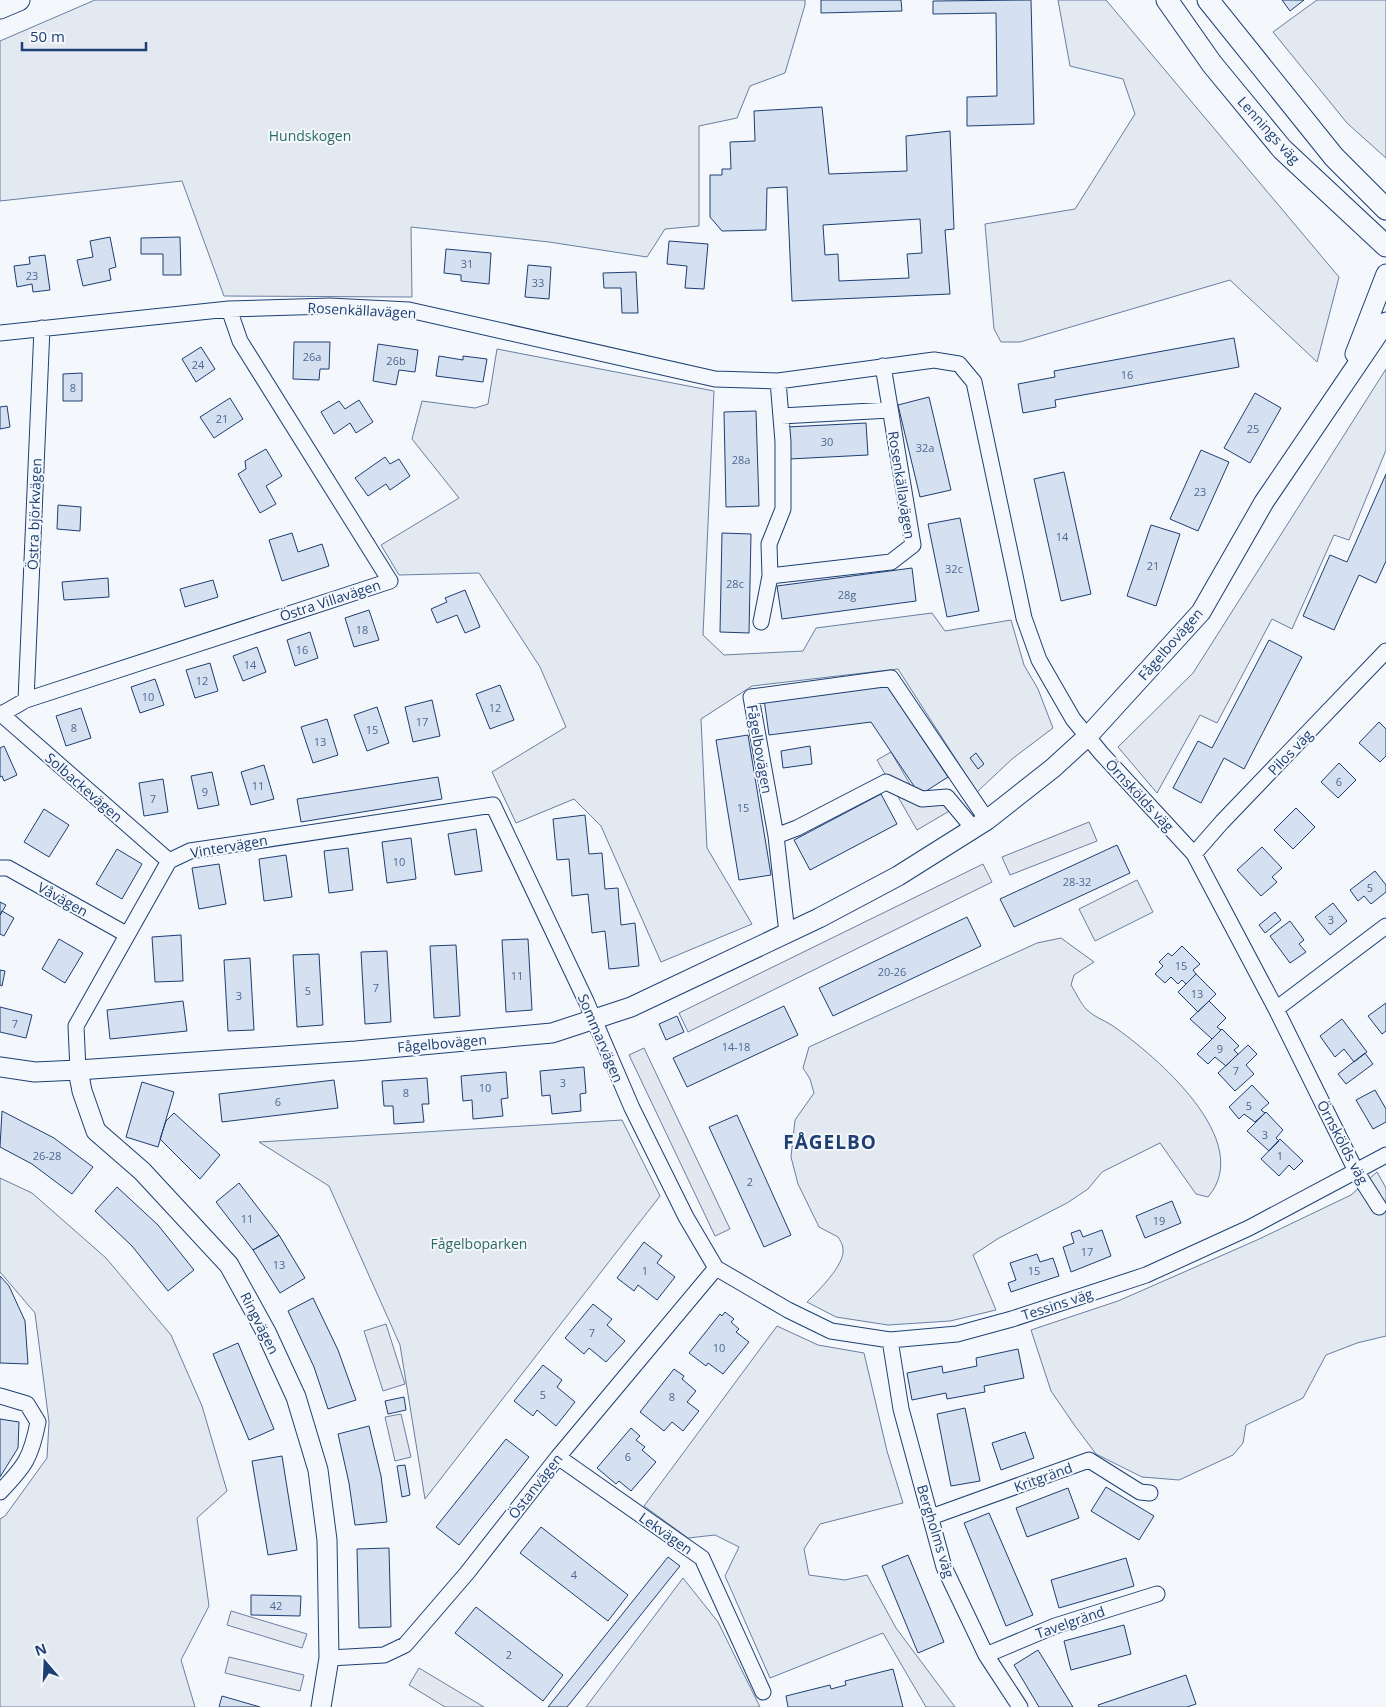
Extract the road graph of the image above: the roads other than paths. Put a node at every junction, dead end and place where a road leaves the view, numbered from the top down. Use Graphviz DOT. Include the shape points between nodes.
graph roads {
  1 [pos="19,0"];
  2 [pos="1167,0"];
  3 [pos="1208,0"];
  4 [pos="0,8"];
  5 [pos="1386,209"];
  6 [pos="1386,246"];
  7 [pos="1386,274"];
  8 [pos="229,309"];
  9 [pos="1386,322"];
  10 [pos="42,328"];
  11 [pos="0,332"];
  12 [pos="959,364"];
  13 [pos="883,366"];
  14 [pos="778,381"];
  15 [pos="1344,383"];
  16 [pos="890,410"];
  17 [pos="781,416"];
  18 [pos="770,576"];
  19 [pos="761,622"];
  20 [pos="1386,651"];
  21 [pos="26,700"];
  22 [pos="0,714"];
  23 [pos="1088,736"];
  24 [pos="493,805"];
  25 [pos="980,824"];
  26 [pos="776,836"];
  27 [pos="1194,854"];
  28 [pos="169,861"];
  29 [pos="0,868"];
  30 [pos="1386,926"];
  31 [pos="787,933"];
  32 [pos="126,934"];
  33 [pos="1276,1009"];
  34 [pos="594,1021"];
  35 [pos="0,1068"];
  36 [pos="78,1070"];
  37 [pos="1386,1155"];
  38 [pos="1356,1171"];
  39 [pos="1379,1207"];
  40 [pos="716,1268"];
  41 [pos="890,1340"];
  42 [pos="0,1396"];
  43 [pos="558,1457"];
  44 [pos="0,1492"];
  45 [pos="1150,1493"];
  46 [pos="931,1518"];
  47 [pos="1157,1594"];
  48 [pos="986,1655"];
  49 [pos="330,1658"];
  50 [pos="763,1692"];
  51 [pos="322,1707"];
  52 [pos="1020,1707"];
  1 -- 4 [label="main road"];
  2 -- 6 [label="main road, Lennings väg" via="1212,64 1282,149"];
  3 -- 5 [label="main road" via="1334,157"];
  7 -- 15 [label="street, Fågelbovägen"];
  8 -- 10 [label="street, Rosenkällavägen"];
  8 -- 14 [label="street, Rosenkällavägen" via="330,306 409,310 715,379"];
  8 -- 21 [label="street, Östra Villavägen" via="240,341 390,581"];
  9 -- 15 [label="street, Fågelbovägen"];
  10 -- 11 [label="street, Rosenkällavägen"];
  10 -- 21 [label="street, Östra björkvägen"];
  12 -- 13 [label="street, Rosenkällavägen" via="934,360"];
  12 -- 23 [label="street, Örnskölds väg" via="974,382 1024,618 1039,660 1073,719"];
  13 -- 14 [label="street, Rosenkällavägen"];
  13 -- 16 [label="street, Rosenkällavägen"];
  14 -- 17 [label="street"];
  15 -- 23 [label="street, Fågelbovägen" via="1264,502 1201,612"];
  16 -- 17 [label="street"];
  16 -- 18 [label="street, Rosenkällavägen" via="913,545 891,562"];
  17 -- 18 [label="street" via="783,509 770,544"];
  18 -- 19 [label="street"];
  20 -- 27 [label="street, Pilos väg"];
  21 -- 22 [label="street, Östra Villavägen"];
  22 -- 28 [label="street, Solbackevägen"];
  23 -- 25 [label="street, Fågelbovägen" via="1053,768"];
  23 -- 27 [label="street, Örnskölds väg"];
  24 -- 28 [label="street, Vintervägen" via="190,851"];
  24 -- 34 [label="street, Sommarvägen"];
  25 -- 26 [label="street" via="948,797 922,799 886,782"];
  25 -- 26 [label="street, Fågelbovägen" via="891,678 751,697"];
  25 -- 31 [label="street, Fågelbovägen" via="898,876"];
  26 -- 31 [label="street, Fågelbovägen"];
  27 -- 33 [label="street, Örnskölds väg"];
  28 -- 32 [label="street"];
  29 -- 32 [label="street, Våvägen" via="8,868"];
  30 -- 33 [label="street"];
  31 -- 34 [label="street, Fågelbovägen" via="623,1011"];
  32 -- 36 [label="street" via="76,1026"];
  33 -- 38 [label="street, Örnskölds väg"];
  34 -- 36 [label="street, Fågelbovägen" via="552,1033 356,1051"];
  34 -- 40 [label="street, Sommarvägen" via="632,1108 686,1217"];
  35 -- 36 [label="street" via="35,1072"];
  36 -- 49 [label="street, Ringvägen" via="96,1131 142,1171 230,1265 296,1397 318,1470 326,1529"];
  37 -- 38 [label="street, Tessins väg"];
  38 -- 39 [label="street, Örnskölds väg"];
  38 -- 41 [label="street, Tessins väg" via="1249,1228 1146,1275 957,1334"];
  40 -- 41 [label="street, Tessins väg" via="788,1310 831,1330"];
  40 -- 43 [label="street, Östanvägen"];
  41 -- 46 [label="street, Bergholms väg" via="901,1409"];
  42 -- 44 [label="street" via="27,1404 38,1422 33,1450 19,1473"];
  43 -- 49 [label="street, Östanvägen" via="467,1573 404,1645 384,1655"];
  43 -- 50 [label="street, Lekvägen" via="702,1558"];
  45 -- 46 [label="street, Kritgränd" via="1140,1492 1089,1460"];
  46 -- 48 [label="street, Bergholms väg" via="944,1567"];
  47 -- 48 [label="street, Tavelgränd" via="1055,1626"];
  48 -- 52 [label="street, Bergholms väg"];
  49 -- 51 [label="street, Ringvägen"];
}
